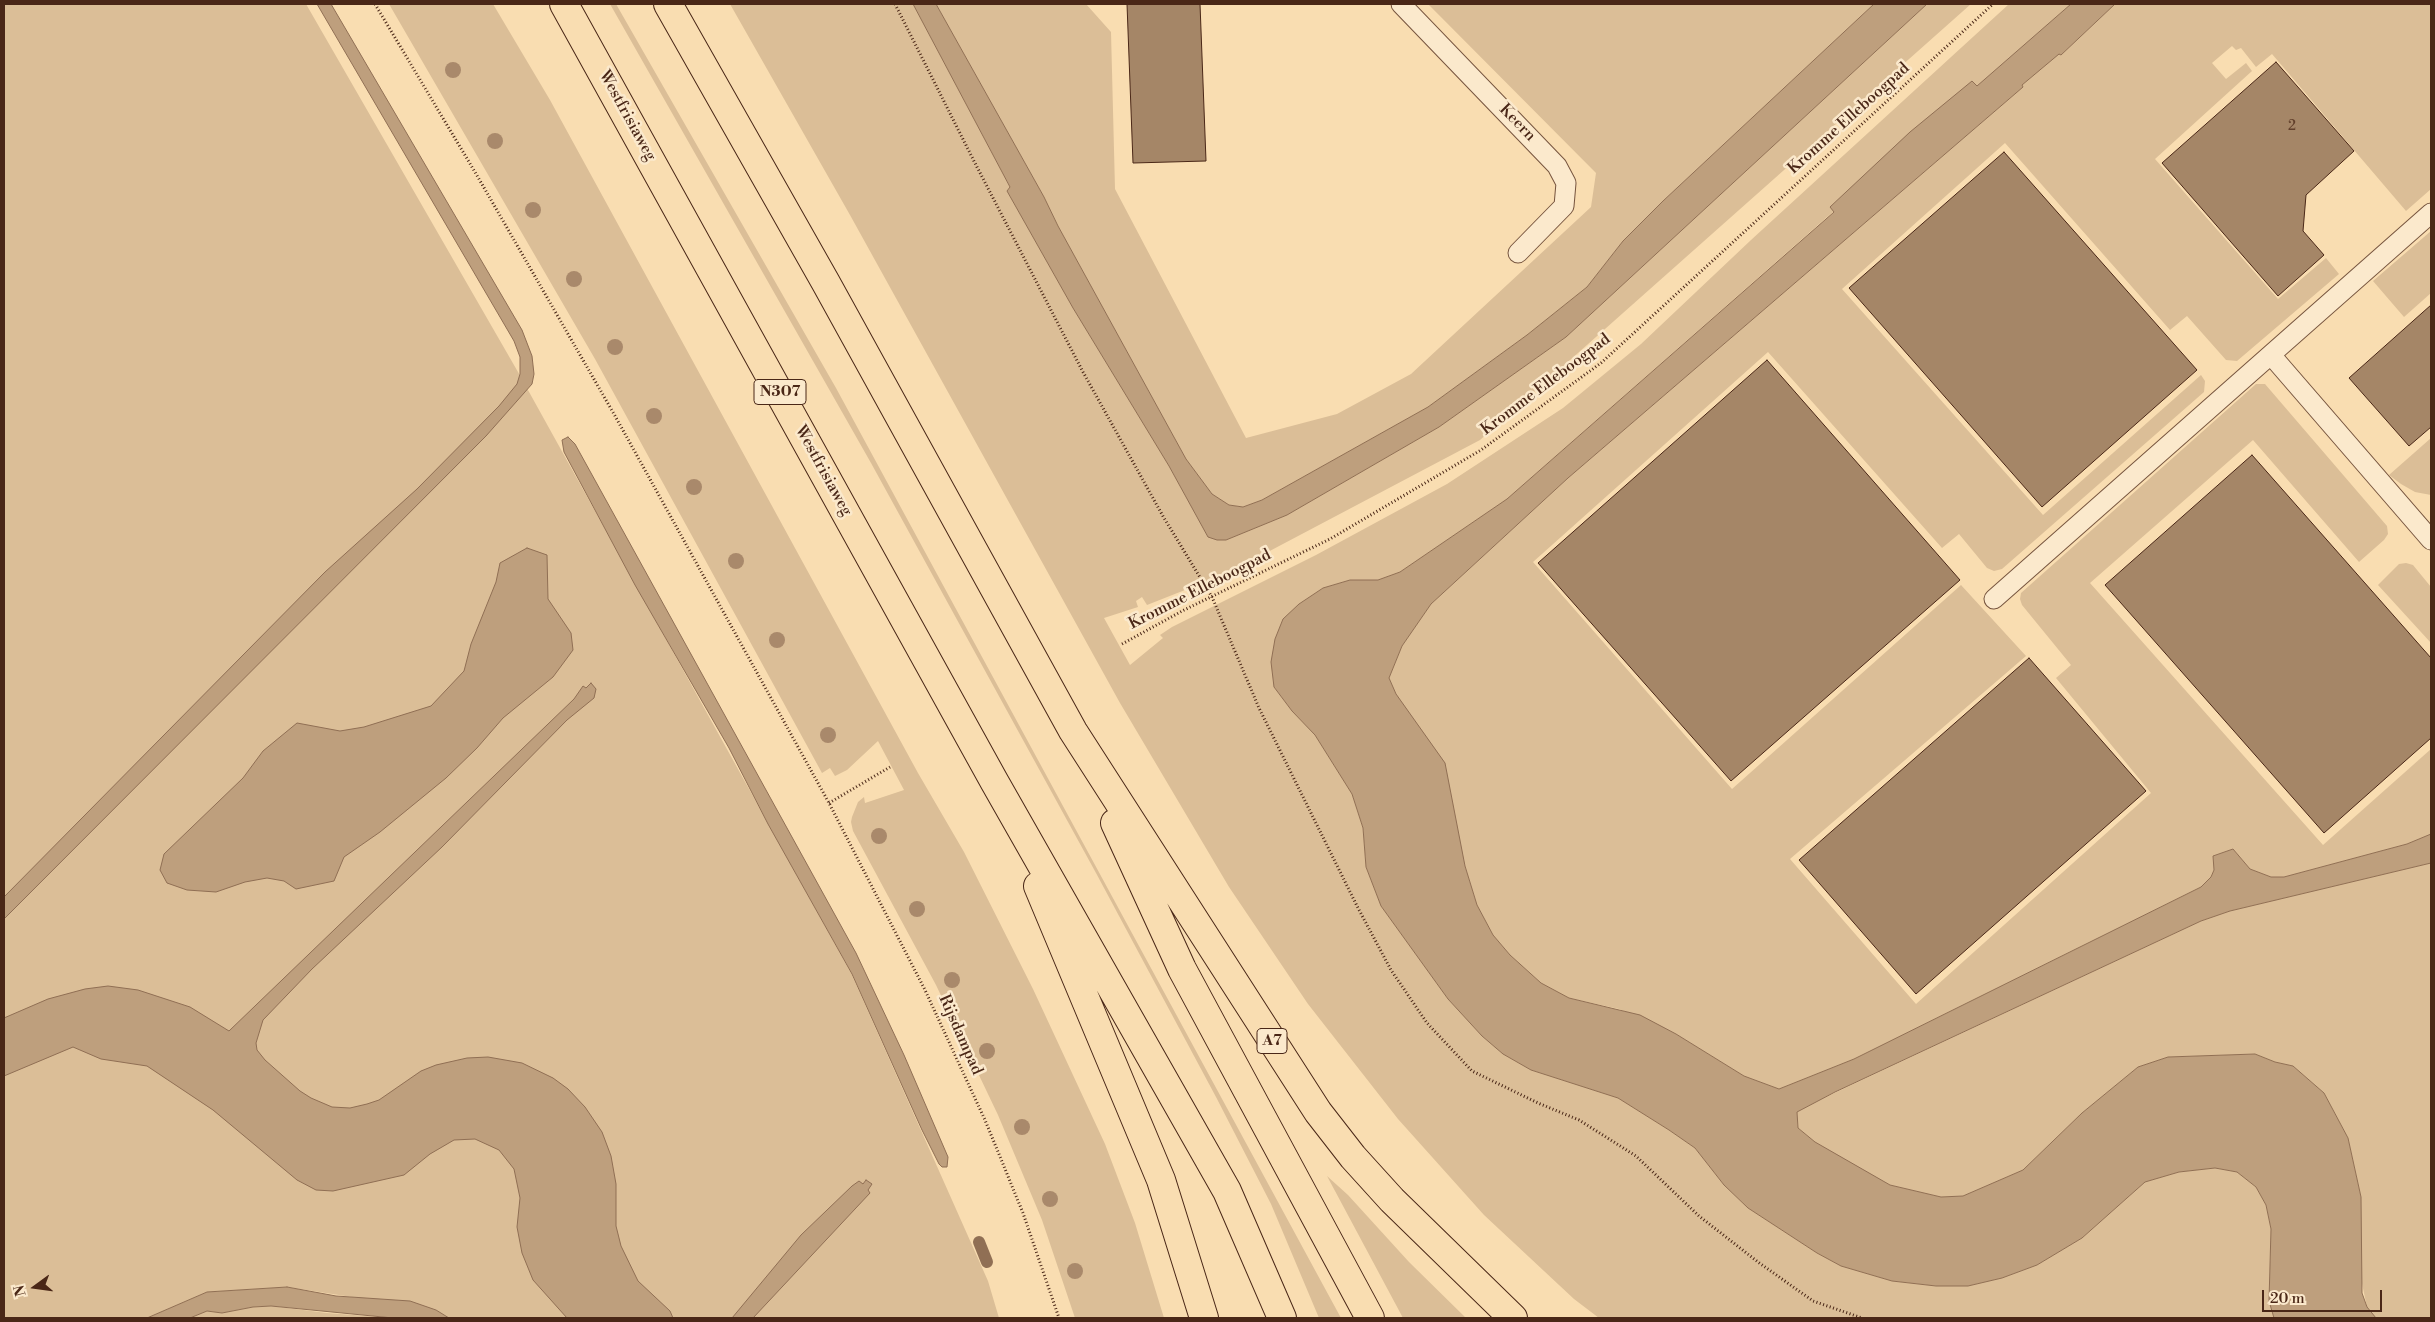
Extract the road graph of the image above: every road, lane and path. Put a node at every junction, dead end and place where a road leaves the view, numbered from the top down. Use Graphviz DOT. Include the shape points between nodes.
graph roads {
  1 [pos="375,4"];
  2 [pos="564,4"];
  3 [pos="668,4"];
  4 [pos="895,4"];
  5 [pos="1401,4"];
  6 [pos="1993,4"];
  7 [pos="2431,213"];
  8 [pos="1518,253"];
  9 [pos="2270,355"];
  10 [pos="2431,540"];
  11 [pos="1212,597"];
  12 [pos="1994,599"];
  13 [pos="1122,644"];
  14 [pos="1072,731"];
  15 [pos="890,767"];
  16 [pos="994,781"];
  17 [pos="829,803"];
  18 [pos="1059,1318"];
  19 [pos="1204,1318"];
  20 [pos="1282,1318"];
  21 [pos="1370,1318"];
  22 [pos="1513,1318"];
  23 [pos="1862,1318"];
  1 -- 17 [label="path, Rijsdampad" via="604,397"];
  2 -- 16 [label="highway, Westfrisiaweg / N307"];
  3 -- 14 [label="highway" via="826,283"];
  4 -- 11 [label="path" via="1083,372"];
  5 -- 8 [label="lane, Keern" via="1557,166 1566,183 1564,206"];
  6 -- 11 [label="path, Kromme Elleboogpad" via="1601,363 1481,450 1330,539"];
  7 -- 9 [label="lane"];
  9 -- 10 [label="lane"];
  9 -- 12 [label="lane"];
  11 -- 13 [label="path, Kromme Elleboogpad"];
  11 -- 23 [label="path" via="1259,708 1358,908 1390,970 1427,1023 1472,1071 1595,1130 1636,1156 1699,1216 1781,1279 1813,1300"];
  14 -- 21 [label="highway" via="1182,969"];
  14 -- 22 [label="highway, A7" via="1318,1112 1392,1200"];
  15 -- 17 [label="path"];
  16 -- 19 [label="highway" via="1161,1180"];
  16 -- 20 [label="highway" via="1227,1191"];
  17 -- 18 [label="path, Rijsdampad" via="926,990 985,1120 1023,1213"];
}
